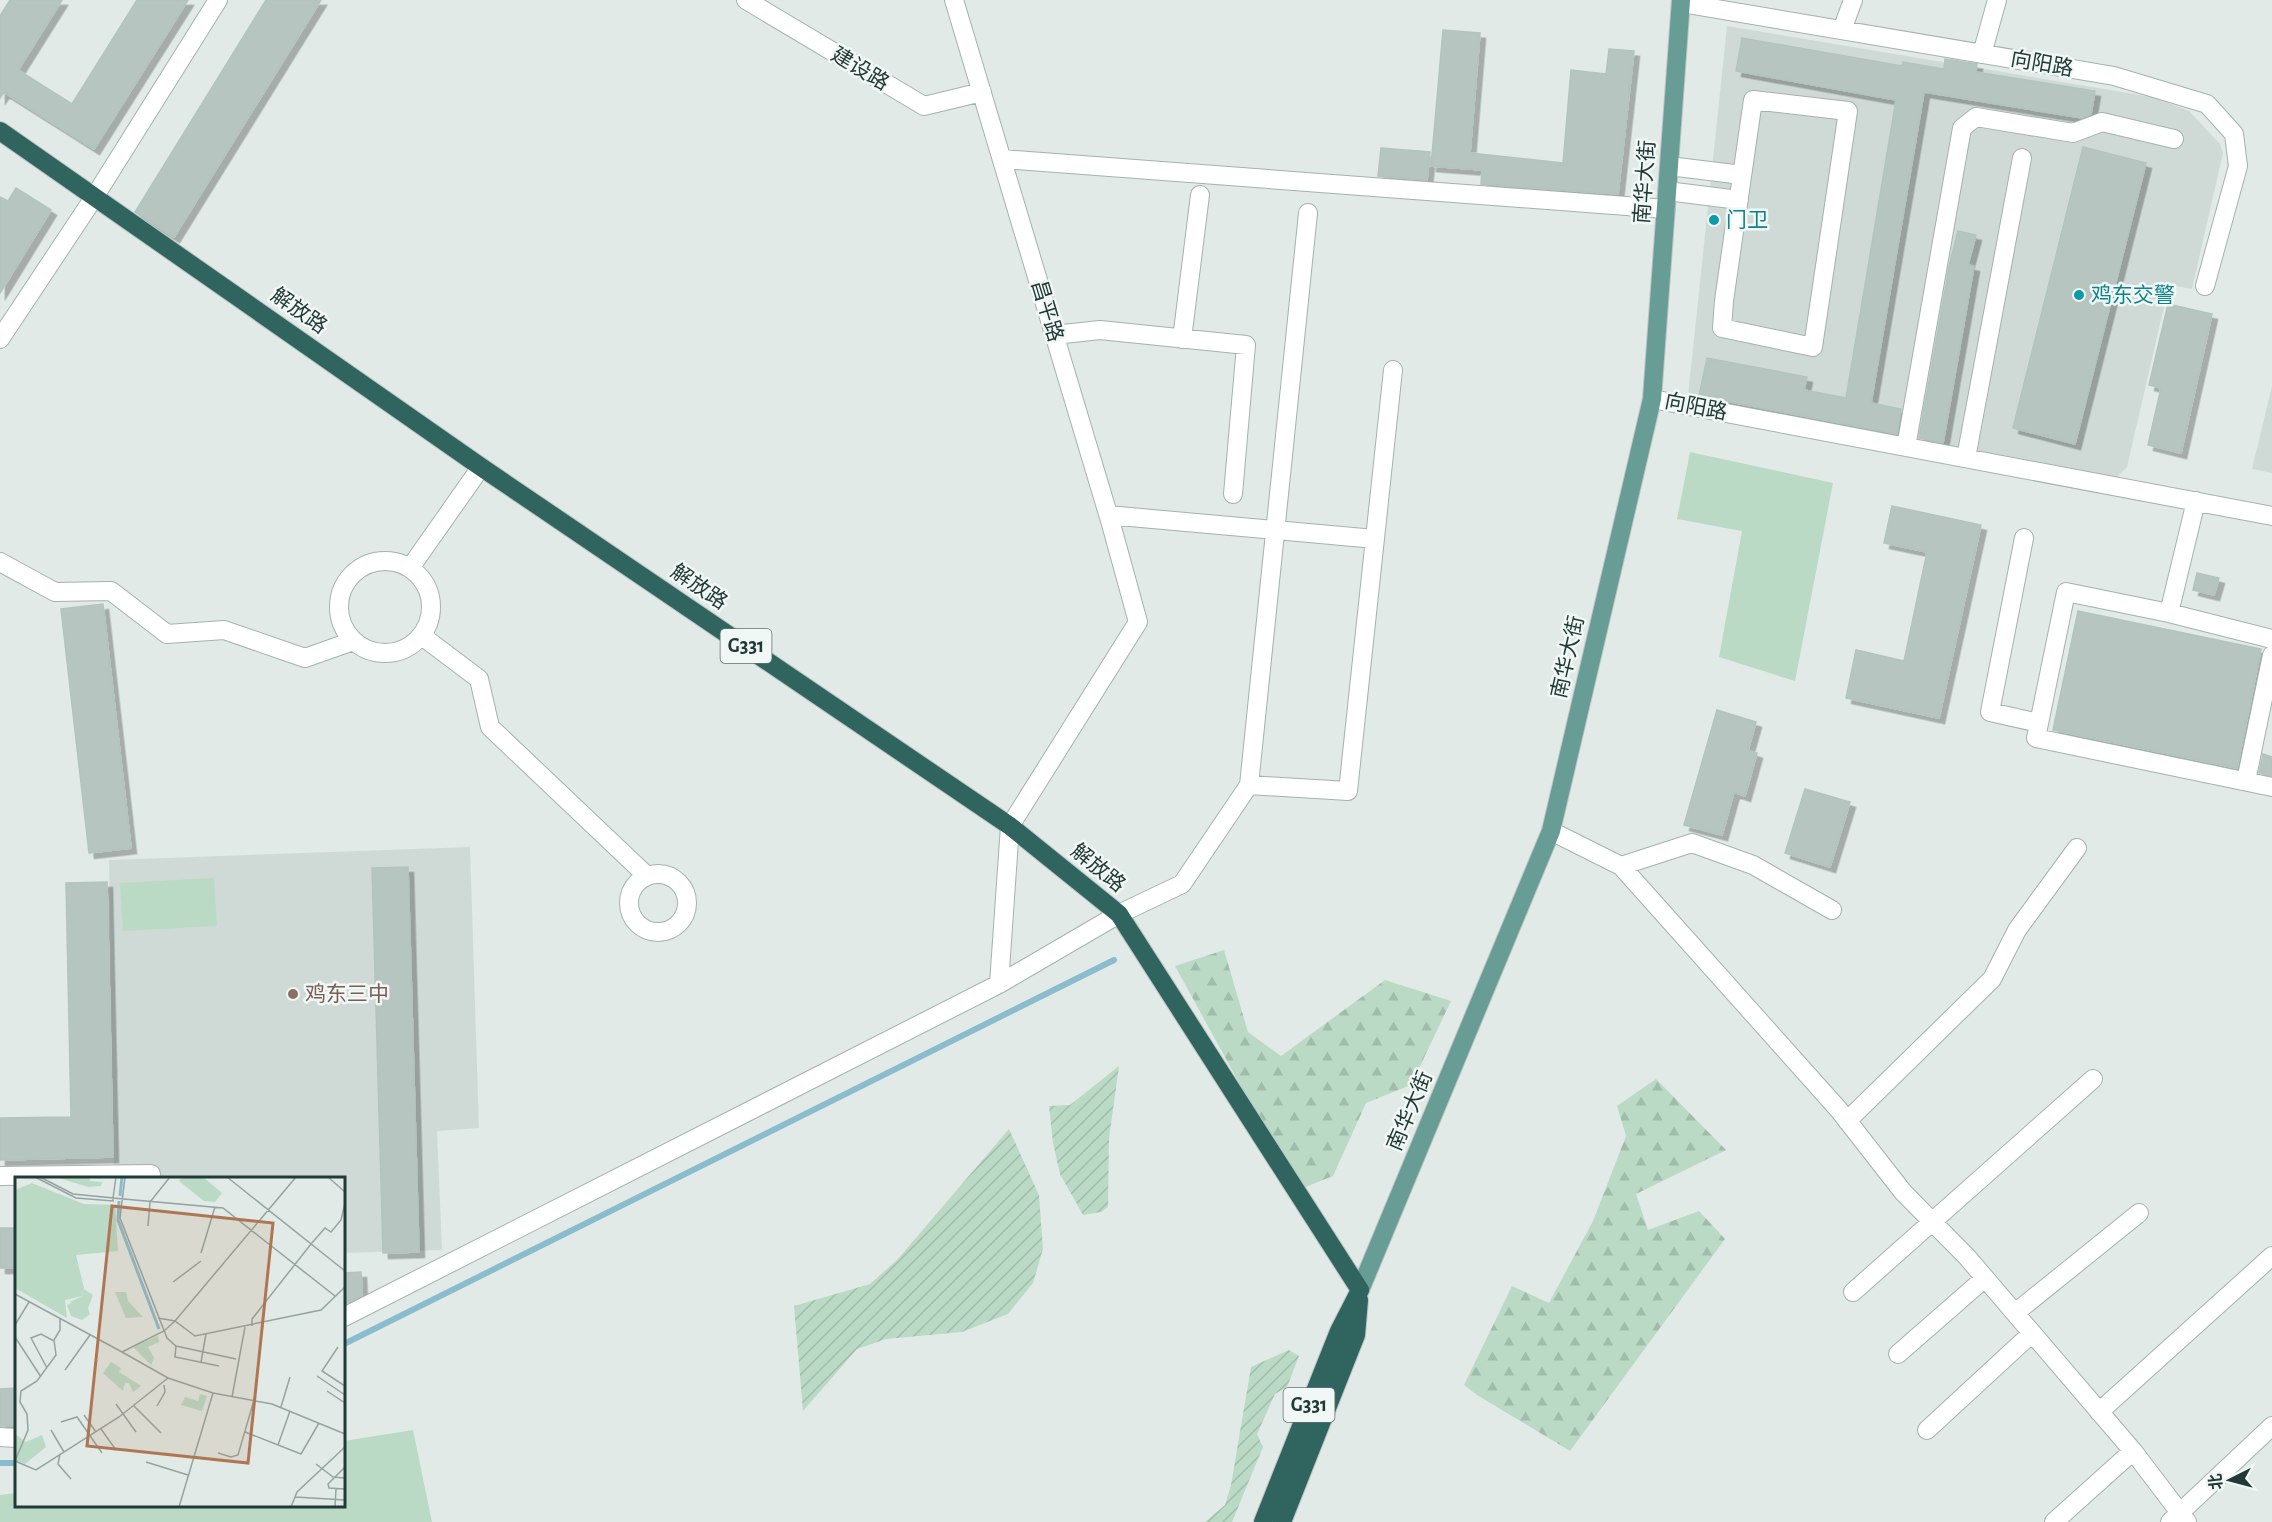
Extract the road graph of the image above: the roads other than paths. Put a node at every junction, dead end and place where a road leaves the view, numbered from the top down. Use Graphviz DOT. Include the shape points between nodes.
graph roads {
  1 [pos="218,0"];
  2 [pos="746,0"];
  3 [pos="954,0"];
  4 [pos="1853,0"];
  5 [pos="1997,0"];
  6 [pos="1681,2"];
  7 [pos="1842,30"];
  8 [pos="1982,54"];
  9 [pos="982,92"];
  10 [pos="0,131"];
  11 [pos="2174,139"];
  12 [pos="2022,158"];
  13 [pos="1002,159"];
  14 [pos="1669,166"];
  15 [pos="1742,175"];
  16 [pos="1200,195"];
  17 [pos="95,196"];
  18 [pos="1666,200"];
  19 [pos="1738,200"];
  20 [pos="1308,213"];
  21 [pos="2205,286"];
  22 [pos="1054,335"];
  23 [pos="0,339"];
  24 [pos="1182,339"];
  25 [pos="1393,370"];
  26 [pos="1652,399"];
  27 [pos="1906,447"];
  28 [pos="1966,458"];
  29 [pos="481,467"];
  30 [pos="1233,494"];
  31 [pos="2196,501"];
  32 [pos="1108,515"];
  33 [pos="2272,516"];
  34 [pos="1275,529"];
  35 [pos="2024,538"];
  36 [pos="1375,539"];
  37 [pos="0,562"];
  38 [pos="410,568"];
  39 [pos="2169,613"];
  40 [pos="422,636"];
  41 [pos="2272,639"];
  42 [pos="353,641"];
  43 [pos="2272,656"];
  44 [pos="2039,723"];
  45 [pos="2246,781"];
  46 [pos="1249,785"];
  47 [pos="2272,787"];
  48 [pos="1011,826"];
  49 [pos="1551,831"];
  50 [pos="2077,848"];
  51 [pos="1622,866"];
  52 [pos="647,876"];
  53 [pos="1832,910"];
  54 [pos="1119,914"];
  55 [pos="999,984"];
  56 [pos="2093,1079"];
  57 [pos="1847,1121"];
  58 [pos="151,1174"];
  59 [pos="0,1176"];
  60 [pos="2139,1213"];
  61 [pos="1933,1222"];
  62 [pos="2272,1256"];
  63 [pos="1985,1278"];
  64 [pos="1360,1290"];
  65 [pos="1853,1292"];
  66 [pos="2015,1313"];
  67 [pos="345,1316"];
  68 [pos="2032,1334"];
  69 [pos="1898,1354"];
  70 [pos="2099,1412"];
  71 [pos="2272,1426"];
  72 [pos="1927,1430"];
  73 [pos="0,1437"];
  74 [pos="15,1438"];
  75 [pos="2133,1451"];
  76 [pos="2180,1519"];
  77 [pos="1263,1522"];
  78 [pos="1282,1522"];
  79 [pos="2054,1522"];
  1 -- 17 [label="street"];
  2 -- 9 [label="street, 建设路" via="924,106"];
  3 -- 9 [label="street, 昌平路"];
  4 -- 7 [label="street"];
  5 -- 8 [label="street"];
  6 -- 7 [label="street, 向阳路"];
  6 -- 14 [label="main road, 南华大街"];
  7 -- 8 [label="street, 向阳路"];
  8 -- 21 [label="street, 向阳路" via="2114,76 2207,104 2234,134 2238,166"];
  9 -- 13 [label="street, 昌平路"];
  10 -- 17 [label="highway, 解放路 / G331"];
  11 -- 27 [label="street" via="2102,122 2073,133 1976,117 1962,128"];
  12 -- 28 [label="street"];
  13 -- 18 [label="street"];
  13 -- 22 [label="street, 昌平路"];
  14 -- 15 [label="street"];
  14 -- 18 [label="main road, 南华大街"];
  15 -- 19 [label="street"];
  15 -- 19 [label="street" via="1753,100 1848,111 1813,346 1722,328"];
  16 -- 24 [label="street"];
  17 -- 23 [label="street"];
  17 -- 29 [label="highway, 解放路 / G331"];
  18 -- 19 [label="street"];
  18 -- 26 [label="main road, 南华大街"];
  20 -- 34 [label="street"];
  22 -- 24 [label="street" via="1100,330"];
  22 -- 32 [label="street, 昌平路"];
  24 -- 30 [label="street" via="1246,345"];
  25 -- 36 [label="street"];
  26 -- 27 [label="street, 向阳路"];
  26 -- 49 [label="main road, 南华大街"];
  27 -- 28 [label="street, 向阳路"];
  28 -- 31 [label="street, 向阳路"];
  29 -- 38 [label="street"];
  29 -- 48 [label="highway, 解放路 / G331"];
  31 -- 33 [label="street, 向阳路"];
  31 -- 39 [label="street"];
  32 -- 34 [label="street"];
  32 -- 48 [label="street, 昌平路" via="1138,622"];
  34 -- 36 [label="street"];
  34 -- 46 [label="street"];
  35 -- 44 [label="street" via="1990,712"];
  36 -- 46 [label="street" via="1348,791"];
  37 -- 42 [label="street" via="55,592 111,591 167,634 224,630 305,658"];
  38 -- 40 [label="street" via="429,592 432,607"];
  38 -- 42 [label="street" via="381,561 354,572 339,598 339,614"];
  39 -- 41 [label="street"];
  39 -- 44 [label="street" via="2066,592"];
  40 -- 42 [label="street" via="411,647 396,653 373,652"];
  40 -- 52 [label="street" via="479,679 490,728"];
  43 -- 45 [label="street"];
  44 -- 45 [label="street" via="2036,738"];
  45 -- 47 [label="street"];
  46 -- 54 [label="street" via="1182,884"];
  48 -- 54 [label="highway, 解放路 / G331"];
  48 -- 55 [label="street"];
  49 -- 51 [label="street"];
  49 -- 64 [label="main road, 南华大街"];
  50 -- 57 [label="street" via="2017,930 1992,979"];
  51 -- 53 [label="street" via="1692,843 1754,865"];
  51 -- 57 [label="street"];
  54 -- 55 [label="street"];
  54 -- 64 [label="highway, 解放路 / G331"];
  55 -- 67 [label="street"];
  56 -- 61 [label="street"];
  57 -- 61 [label="street" via="1903,1192"];
  58 -- 59 [label="street"];
  60 -- 66 [label="street"];
  61 -- 63 [label="street"];
  61 -- 65 [label="street"];
  62 -- 70 [label="street"];
  63 -- 66 [label="street"];
  63 -- 69 [label="street"];
  64 -- 77 [label="highway, 南华大街 / G331" via="1339,1331"];
  64 -- 78 [label="highway, 南华大街 / G331" via="1356,1335"];
  66 -- 68 [label="street"];
  68 -- 70 [label="street"];
  68 -- 72 [label="street"];
  70 -- 75 [label="street"];
  71 -- 76 [label="street"];
  73 -- 74 [label="street"];
  75 -- 76 [label="street"];
  75 -- 79 [label="street"];
}
